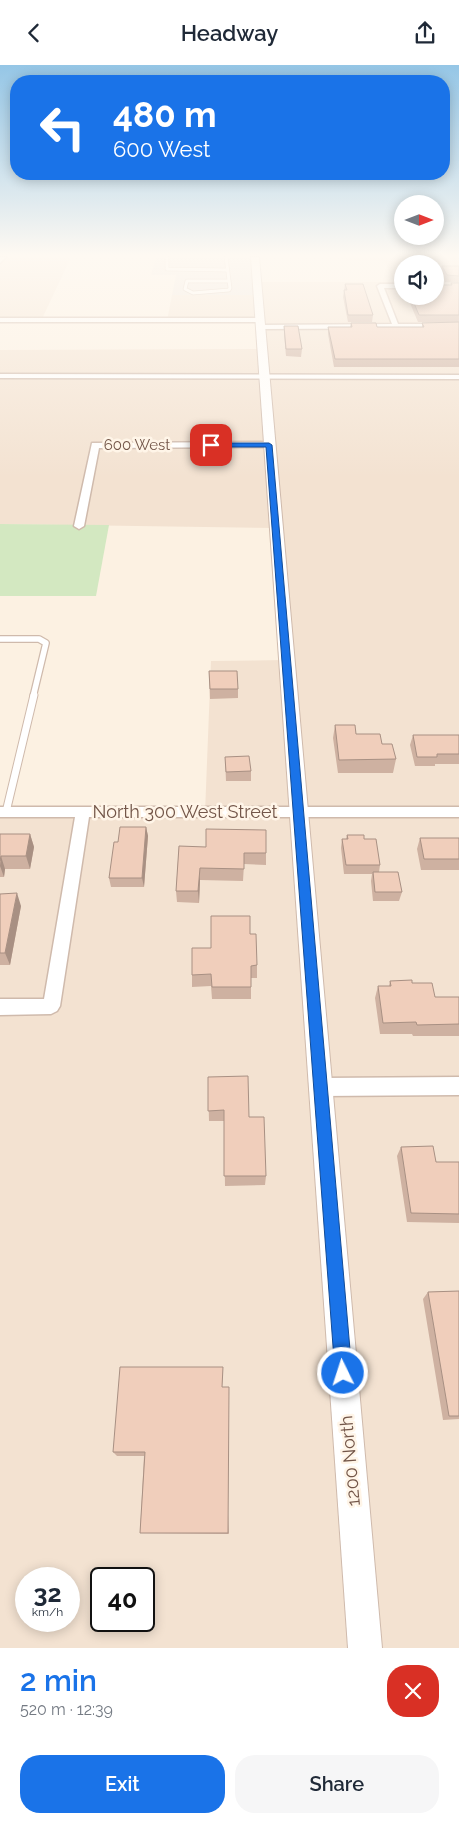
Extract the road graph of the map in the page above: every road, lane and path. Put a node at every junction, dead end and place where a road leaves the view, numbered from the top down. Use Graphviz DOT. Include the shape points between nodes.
graph roads {
  1 [pos="260,331"];
  2 [pos="0,376"];
  3 [pos="263,376"];
  4 [pos="459,377"];
  5 [pos="269,445"];
  6 [pos="79,526"];
  7 [pos="0,639"];
  8 [pos="3,812"];
  9 [pos="83,812"];
  10 [pos="459,812"];
  11 [pos="298,813"];
  12 [pos="0,1007"];
  13 [pos="459,1086"];
  14 [pos="321,1087"];
  15 [pos="365,1648"];
  1 -- 3 [label="street, 1200 North"];
  2 -- 3 [label="street"];
  3 -- 4 [label="street"];
  3 -- 5 [label="street, 1200 North"];
  5 -- 6 [label="street, 600 West" via="95,445"];
  5 -- 11 [label="street, 1200 North"];
  7 -- 8 [label="lane" via="39,639 46,643"];
  8 -- 9 [label="street, North 300 West Street"];
  9 -- 11 [label="street, North 300 West Street"];
  9 -- 12 [label="street" via="51,1006"];
  10 -- 11 [label="street, North 300 West Street"];
  11 -- 14 [label="street, 1200 North"];
  13 -- 14 [label="street"];
  14 -- 15 [label="street, 1200 North"];
}
